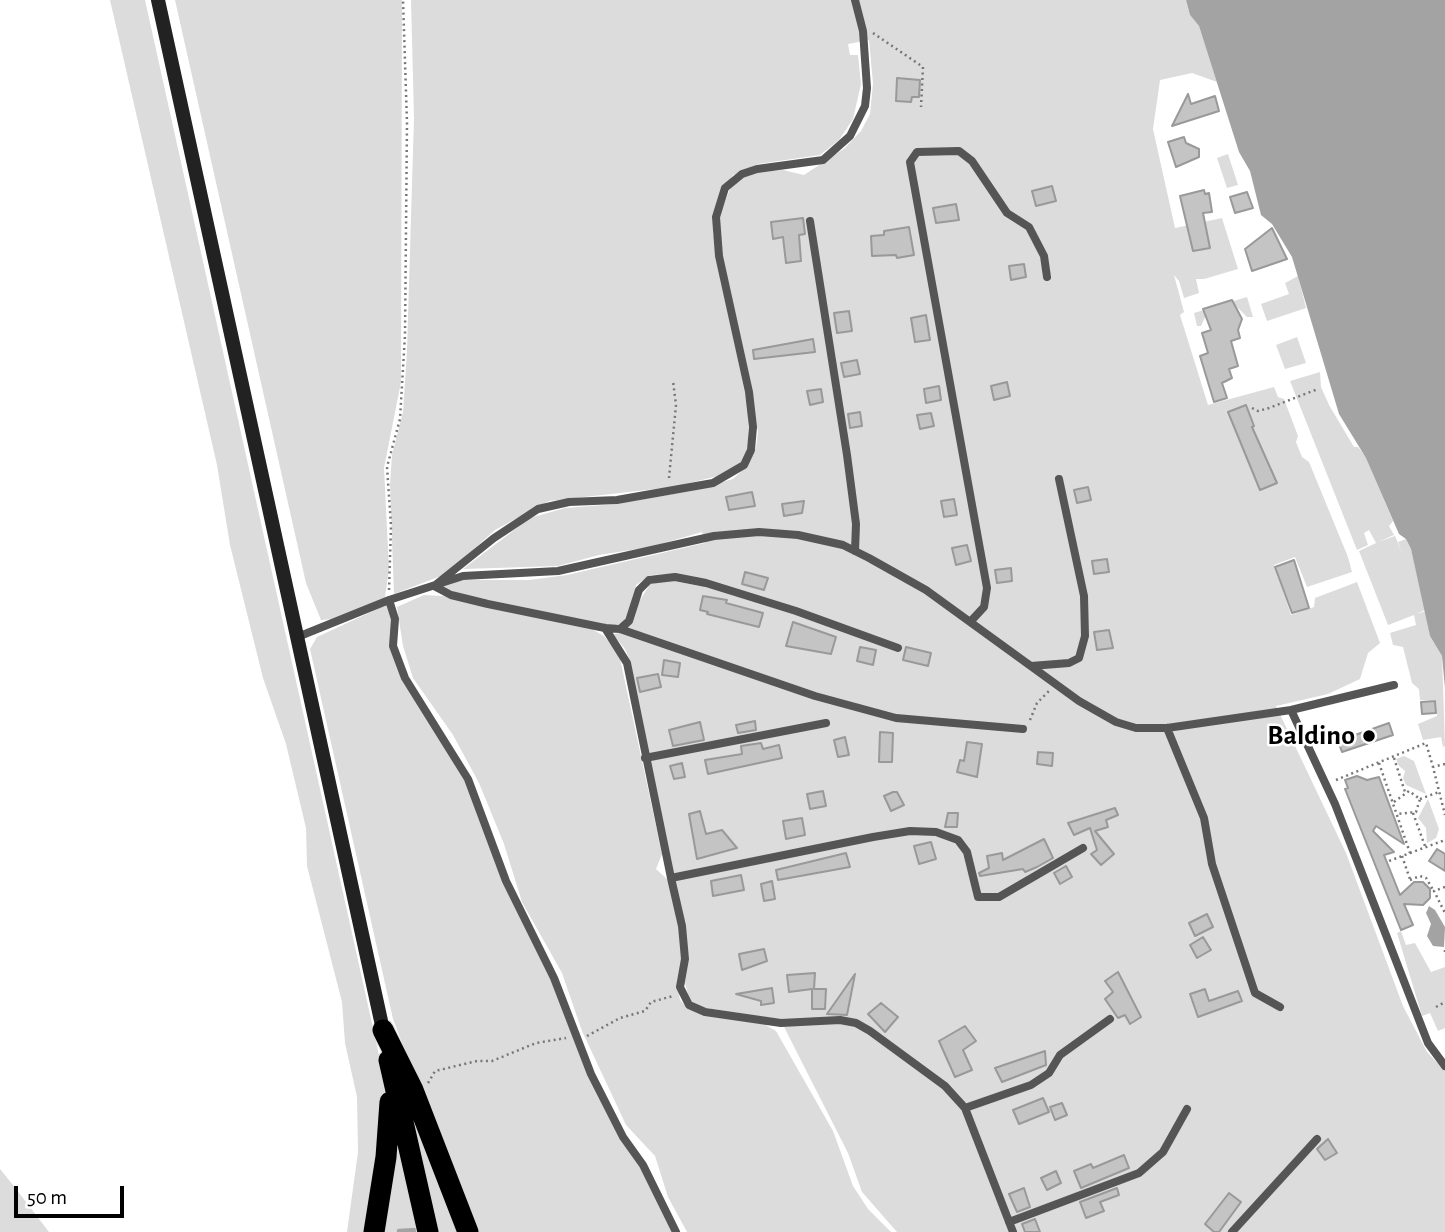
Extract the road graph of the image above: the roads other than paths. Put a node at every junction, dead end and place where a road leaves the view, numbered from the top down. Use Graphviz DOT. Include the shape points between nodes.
graph roads {
  1 [pos="158,0"];
  2 [pos="855,0"];
  3 [pos="810,221"];
  4 [pos="1047,277"];
  5 [pos="1059,479"];
  6 [pos="855,551"];
  7 [pos="434,586"];
  8 [pos="389,600"];
  9 [pos="971,621"];
  10 [pos="605,628"];
  11 [pos="620,629"];
  12 [pos="295,638"];
  13 [pos="898,648"];
  14 [pos="1031,666"];
  15 [pos="1394,685"];
  16 [pos="1291,710"];
  17 [pos="826,723"];
  18 [pos="1167,728"];
  19 [pos="1023,729"];
  20 [pos="645,758"];
  21 [pos="1083,848"];
  22 [pos="671,878"];
  23 [pos="1280,1007"];
  24 [pos="1110,1019"];
  25 [pos="383,1030"];
  26 [pos="1445,1066"];
  27 [pos="965,1108"];
  28 [pos="1186,1109"];
  29 [pos="1317,1139"];
  30 [pos="1009,1222"];
  31 [pos="374,1232"];
  32 [pos="428,1232"];
  33 [pos="468,1232"];
  34 [pos="676,1232"];
  35 [pos="1013,1232"];
  36 [pos="1232,1232"];
  1 -- 12 [label="main road"];
  2 -- 7 [label="lane" via="863,31 867,88 865,106 850,136 823,160 742,174 725,188 716,217 719,256 753,427 744,465 713,483 538,509"];
  3 -- 6 [label="lane" via="847,455"];
  4 -- 9 [label="lane" via="1044,256 1029,227 1007,213 972,161 959,151 917,152 910,162 987,588 984,607"];
  5 -- 14 [label="lane" via="1084,596 1085,636 1079,658"];
  6 -- 7 [label="lane" via="798,535 759,532 714,536 558,571 463,576"];
  6 -- 9 [label="lane"];
  7 -- 8 [label="lane"];
  7 -- 10 [label="lane" via="451,595"];
  8 -- 12 [label="lane"];
  8 -- 34 [label="lane" via="397,661 468,779 506,881 554,978 574,1037"];
  9 -- 14 [label="lane"];
  10 -- 11 [label="lane"];
  10 -- 20 [label="lane" via="627,663"];
  11 -- 13 [label="lane" via="629,621 639,590 649,580 675,577 796,611"];
  11 -- 19 [label="lane" via="815,696 896,718"];
  12 -- 25 [label="main road"];
  14 -- 18 [label="lane" via="1116,722 1136,728"];
  15 -- 16 [label="lane"];
  16 -- 18 [label="lane"];
  16 -- 26 [label="lane" via="1385,928 1410,1003 1428,1043"];
  17 -- 20 [label="lane"];
  18 -- 23 [label="lane" via="1204,818 1212,864 1255,993"];
  20 -- 22 [label="lane"];
  21 -- 22 [label="lane" via="999,897 978,897 967,852 958,840 936,832 873,837"];
  22 -- 27 [label="lane" via="685,959 680,987 689,1006 781,1023 856,1023 945,1086"];
  24 -- 27 [label="lane" via="1060,1055 1049,1073 1031,1086"];
  25 -- 31 [label="highway" via="391,1117"];
  25 -- 32 [label="highway"];
  25 -- 33 [label="highway" via="413,1090"];
  27 -- 30 [label="lane"];
  28 -- 30 [label="lane" via="1163,1152 1139,1173"];
  29 -- 36 [label="lane"];
  30 -- 35 [label="lane"];
}
